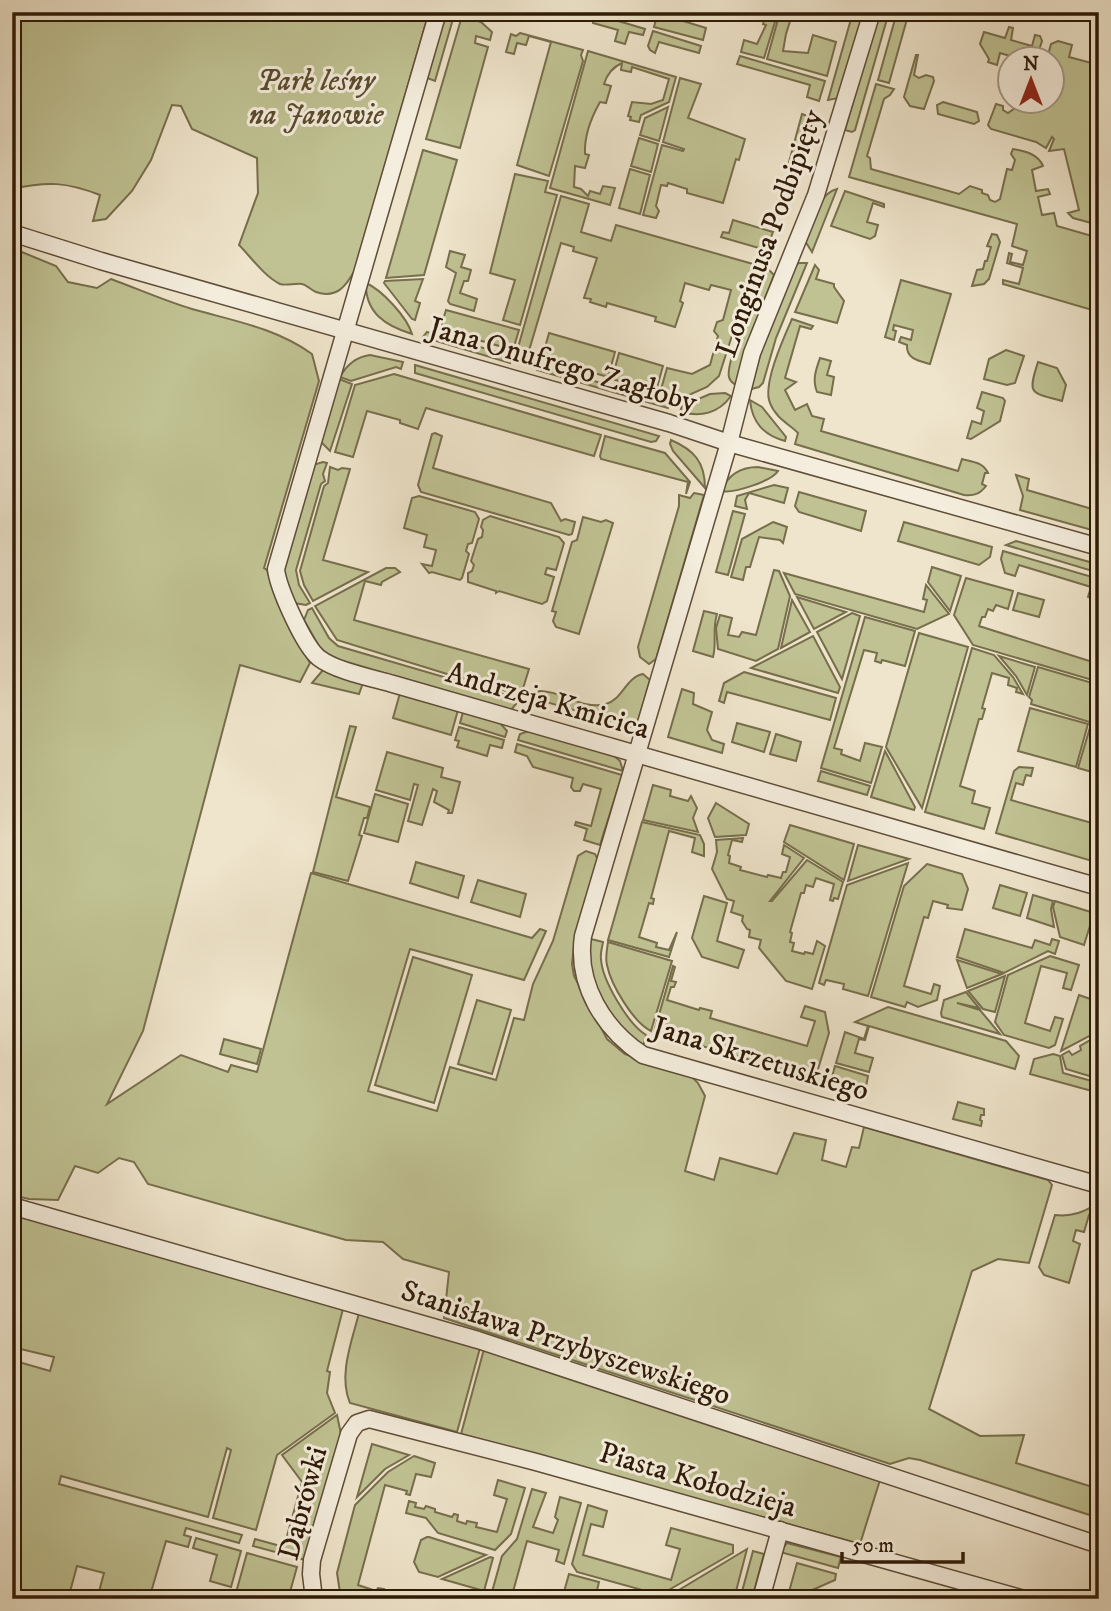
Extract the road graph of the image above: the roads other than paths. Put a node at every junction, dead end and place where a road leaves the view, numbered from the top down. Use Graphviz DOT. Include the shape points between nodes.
graph roads {
  1 [pos="438,12"];
  2 [pos="872,12"];
  3 [pos="12,233"];
  4 [pos="346,330"];
  5 [pos="729,443"];
  6 [pos="1099,547"];
  7 [pos="637,755"];
  8 [pos="1099,887"];
  9 [pos="1099,1185"];
  10 [pos="12,1206"];
  11 [pos="357,1423"];
  12 [pos="780,1530"];
  13 [pos="1099,1545"];
  14 [pos="314,1599"];
  15 [pos="761,1599"];
  16 [pos="1024,1599"];
  1 -- 4 [label="street, Andrzeja Kmicica"];
  2 -- 5 [label="street, Longinusa Podbipięty" via="816,195 755,344"];
  3 -- 4 [label="street, Jana Onufrego Zagłoby"];
  4 -- 5 [label="street, Jana Onufrego Zagłoby"];
  4 -- 7 [label="street, Andrzeja Kmicica" via="276,569 283,597 315,653 351,671"];
  5 -- 6 [label="street, Jana Onufrego Zagłoby"];
  5 -- 7 [label="street, Longinusa Podbipięty"];
  7 -- 8 [label="street, Andrzeja Kmicica"];
  7 -- 9 [label="street, Jana Skrzetuskiego" via="581,953 595,1002 615,1033 643,1055"];
  10 -- 13 [label="street, Stanisława Przybyszewskiego" via="478,1340"];
  11 -- 12 [label="street, Piasta Kołodzieja" via="376,1420"];
  11 -- 14 [label="street, Dąbrówki" via="349,1434 312,1560"];
  12 -- 15 [label="street"];
  12 -- 16 [label="street, Piasta Kołodzieja"];
}
